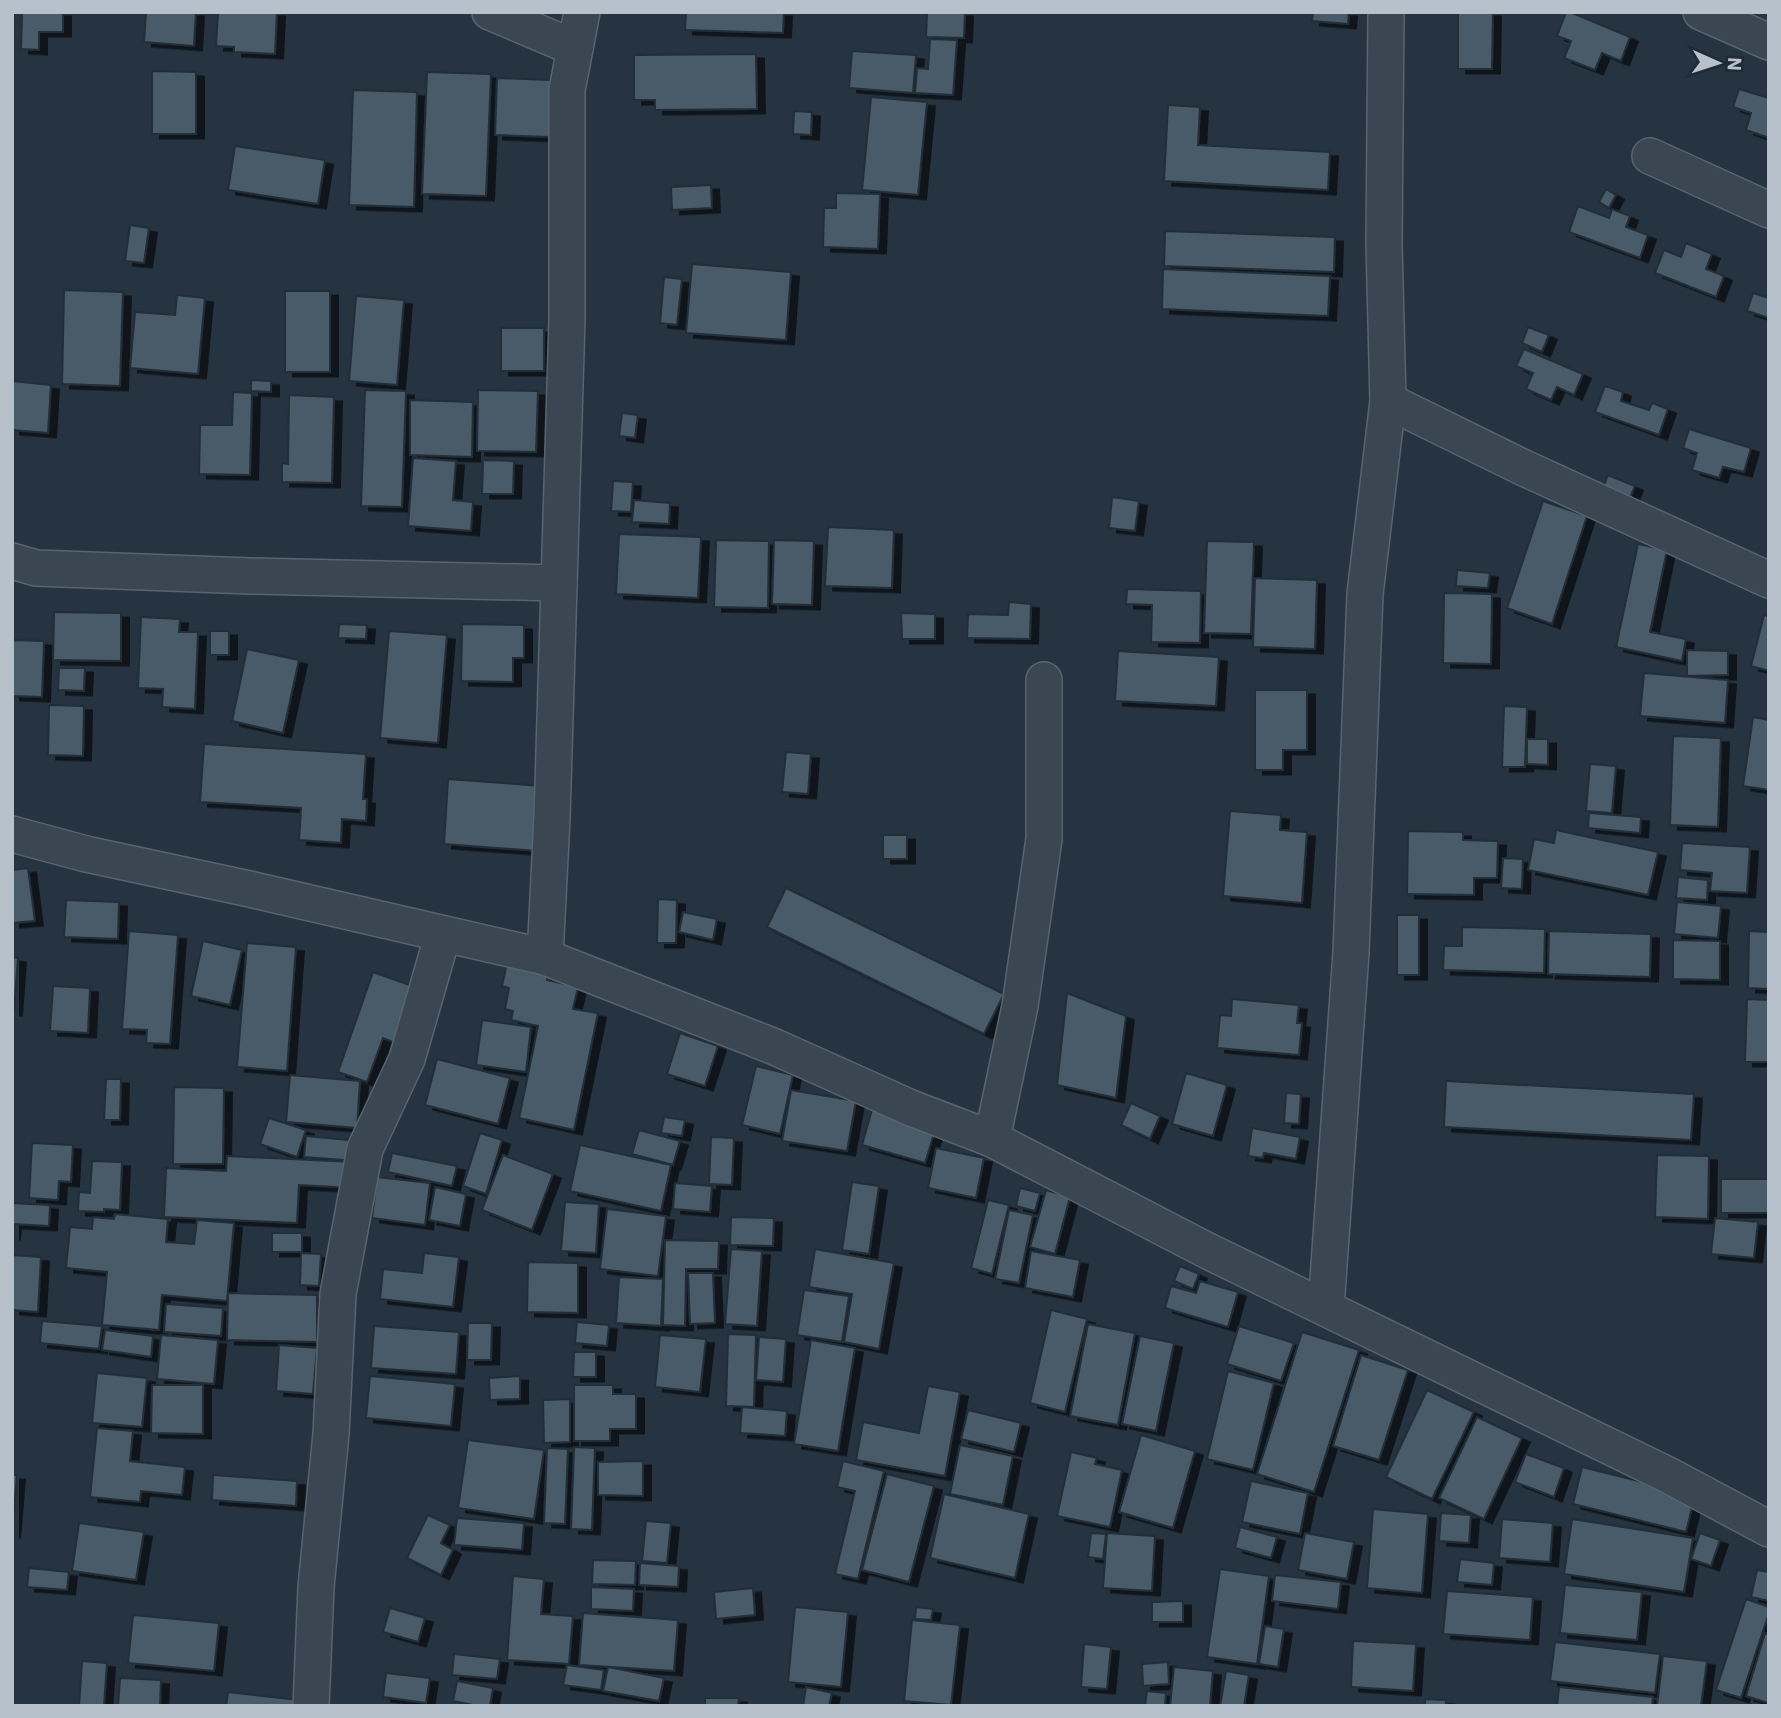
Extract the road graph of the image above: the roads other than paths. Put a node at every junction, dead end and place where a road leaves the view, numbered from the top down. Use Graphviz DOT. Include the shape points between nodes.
graph roads {
  1 [pos="490,12"];
  2 [pos="582,12"];
  3 [pos="1386,12"];
  4 [pos="1701,12"];
  5 [pos="1769,42"];
  6 [pos="575,48"];
  7 [pos="1650,156"];
  8 [pos="1769,210"];
  9 [pos="1388,401"];
  10 [pos="12,561"];
  11 [pos="1769,580"];
  12 [pos="559,583"];
  13 [pos="1044,680"];
  14 [pos="12,834"];
  15 [pos="443,934"];
  16 [pos="545,957"];
  17 [pos="992,1139"];
  18 [pos="1326,1308"];
  19 [pos="1769,1529"];
  20 [pos="311,1706"];
  1 -- 6 [label="street"];
  2 -- 6 [label="street"];
  3 -- 9 [label="street"];
  4 -- 5 [label="street"];
  6 -- 12 [label="street" via="567,90 567,319"];
  7 -- 8 [label="street"];
  9 -- 11 [label="street"];
  9 -- 18 [label="street" via="1365,594 1351,951"];
  10 -- 12 [label="street" via="36,568"];
  12 -- 16 [label="street"];
  13 -- 17 [label="street" via="1044,839 1020,1006"];
  14 -- 15 [label="street"];
  15 -- 16 [label="street"];
  15 -- 20 [label="street" via="407,1059 365,1149 338,1294"];
  16 -- 17 [label="street"];
  17 -- 18 [label="street"];
  18 -- 19 [label="street"];
}
